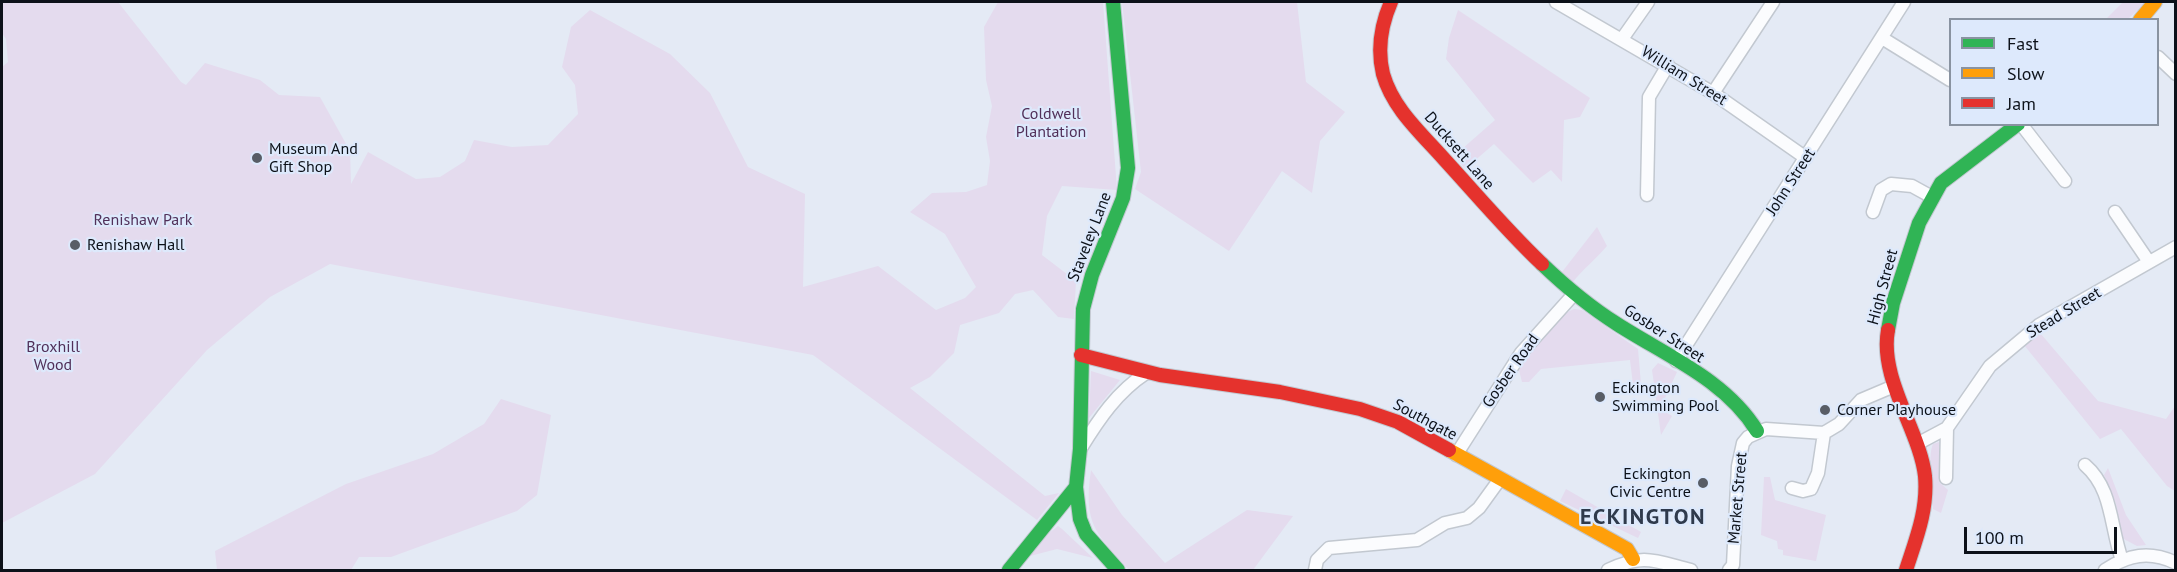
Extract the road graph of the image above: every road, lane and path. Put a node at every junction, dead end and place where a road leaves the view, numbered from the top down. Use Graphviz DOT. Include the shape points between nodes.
graph roads {
  1 [pos="1113,2"];
  2 [pos="1391,2"];
  3 [pos="1557,2"];
  4 [pos="1648,2"];
  5 [pos="1773,2"];
  6 [pos="1904,2"];
  7 [pos="2155,2"];
  8 [pos="2142,18"];
  9 [pos="1882,38"];
  10 [pos="1622,39"];
  11 [pos="2159,59"];
  12 [pos="1668,65"];
  13 [pos="2175,74"];
  14 [pos="1949,79"];
  15 [pos="1713,93"];
  16 [pos="2016,126"];
  17 [pos="2021,126"];
  18 [pos="1806,158"];
  19 [pos="2065,181"];
  20 [pos="1647,195"];
  21 [pos="1932,197"];
  22 [pos="1873,212"];
  23 [pos="2115,212"];
  24 [pos="2175,247"];
  25 [pos="2149,262"];
  26 [pos="1574,294"];
  27 [pos="1082,355"];
  28 [pos="1676,362"];
  29 [pos="1146,373"];
  30 [pos="1894,386"];
  31 [pos="1947,428"];
  32 [pos="1757,431"];
  33 [pos="1824,433"];
  34 [pos="1917,444"];
  35 [pos="1080,449"];
  36 [pos="1456,455"];
  37 [pos="2094,468"];
  38 [pos="1946,478"];
  39 [pos="1500,479"];
  40 [pos="1076,487"];
  41 [pos="1792,488"];
  42 [pos="1633,560"];
  43 [pos="2122,560"];
  44 [pos="2175,563"];
  45 [pos="1009,570"];
  46 [pos="1118,570"];
  47 [pos="1315,570"];
  48 [pos="1608,570"];
  49 [pos="1691,570"];
  50 [pos="1729,570"];
  51 [pos="1906,570"];
  52 [pos="2104,570"];
  1 -- 27 [label="street, Staveley Lane" via="1128,168 1123,198 1087,291"];
  2 -- 26 [label="street, Ducksett Lane" via="1381,33 1381,60 1386,84 1396,104 1530,256"];
  3 -- 10 [label="street, William Street"];
  4 -- 10 [label="street"];
  5 -- 15 [label="street"];
  6 -- 9 [label="street, John Street"];
  7 -- 8 [label="street"];
  9 -- 14 [label="street"];
  9 -- 18 [label="street, John Street"];
  10 -- 12 [label="street, William Street"];
  11 -- 13 [label="street"];
  12 -- 15 [label="street, William Street"];
  12 -- 20 [label="street" via="1649,101"];
  15 -- 18 [label="street, William Street"];
  16 -- 21 [label="street, High Street" via="1953,173"];
  17 -- 19 [label="street"];
  18 -- 28 [label="street, John Street"];
  21 -- 22 [label="street" via="1912,186 1891,184 1881,190"];
  21 -- 30 [label="street, High Street" via="1919,223 1889,321 1887,352"];
  23 -- 25 [label="street"];
  24 -- 25 [label="street, Stead Street"];
  25 -- 31 [label="street, Stead Street" via="2039,325 2013,345 1981,376"];
  26 -- 28 [label="street, Gosber Street"];
  26 -- 36 [label="street, Gosber Road" via="1521,353"];
  27 -- 29 [label="street, Southgate"];
  27 -- 35 [label="street, Staveley Lane"];
  28 -- 32 [label="street, Gosber Street" via="1732,400"];
  29 -- 35 [label="street" via="1131,382 1106,409"];
  29 -- 36 [label="street, Southgate" via="1283,391 1362,410 1398,422"];
  30 -- 33 [label="street" via="1861,400 1839,424"];
  30 -- 34 [label="street, High Street"];
  31 -- 34 [label="street, Stead Street"];
  31 -- 38 [label="street"];
  32 -- 33 [label="street" via="1775,428"];
  32 -- 50 [label="street, Market Street" via="1743,443 1740,455 1733,565"];
  33 -- 41 [label="street" via="1820,465 1811,489"];
  34 -- 51 [label="street, High Street" via="1925,474 1926,504"];
  35 -- 40 [label="street, Staveley Lane"];
  36 -- 39 [label="street, Southgate"];
  37 -- 43 [label="street" via="2106,495"];
  39 -- 42 [label="street, Southgate" via="1627,549"];
  39 -- 47 [label="street" via="1467,518 1445,523 1417,540 1329,548 1317,560"];
  40 -- 45 [label="street"];
  40 -- 46 [label="street, Staveley Lane" via="1086,534"];
  42 -- 48 [label="street"];
  42 -- 49 [label="street"];
  43 -- 44 [label="street" via="2155,555"];
  43 -- 52 [label="street"];
}
